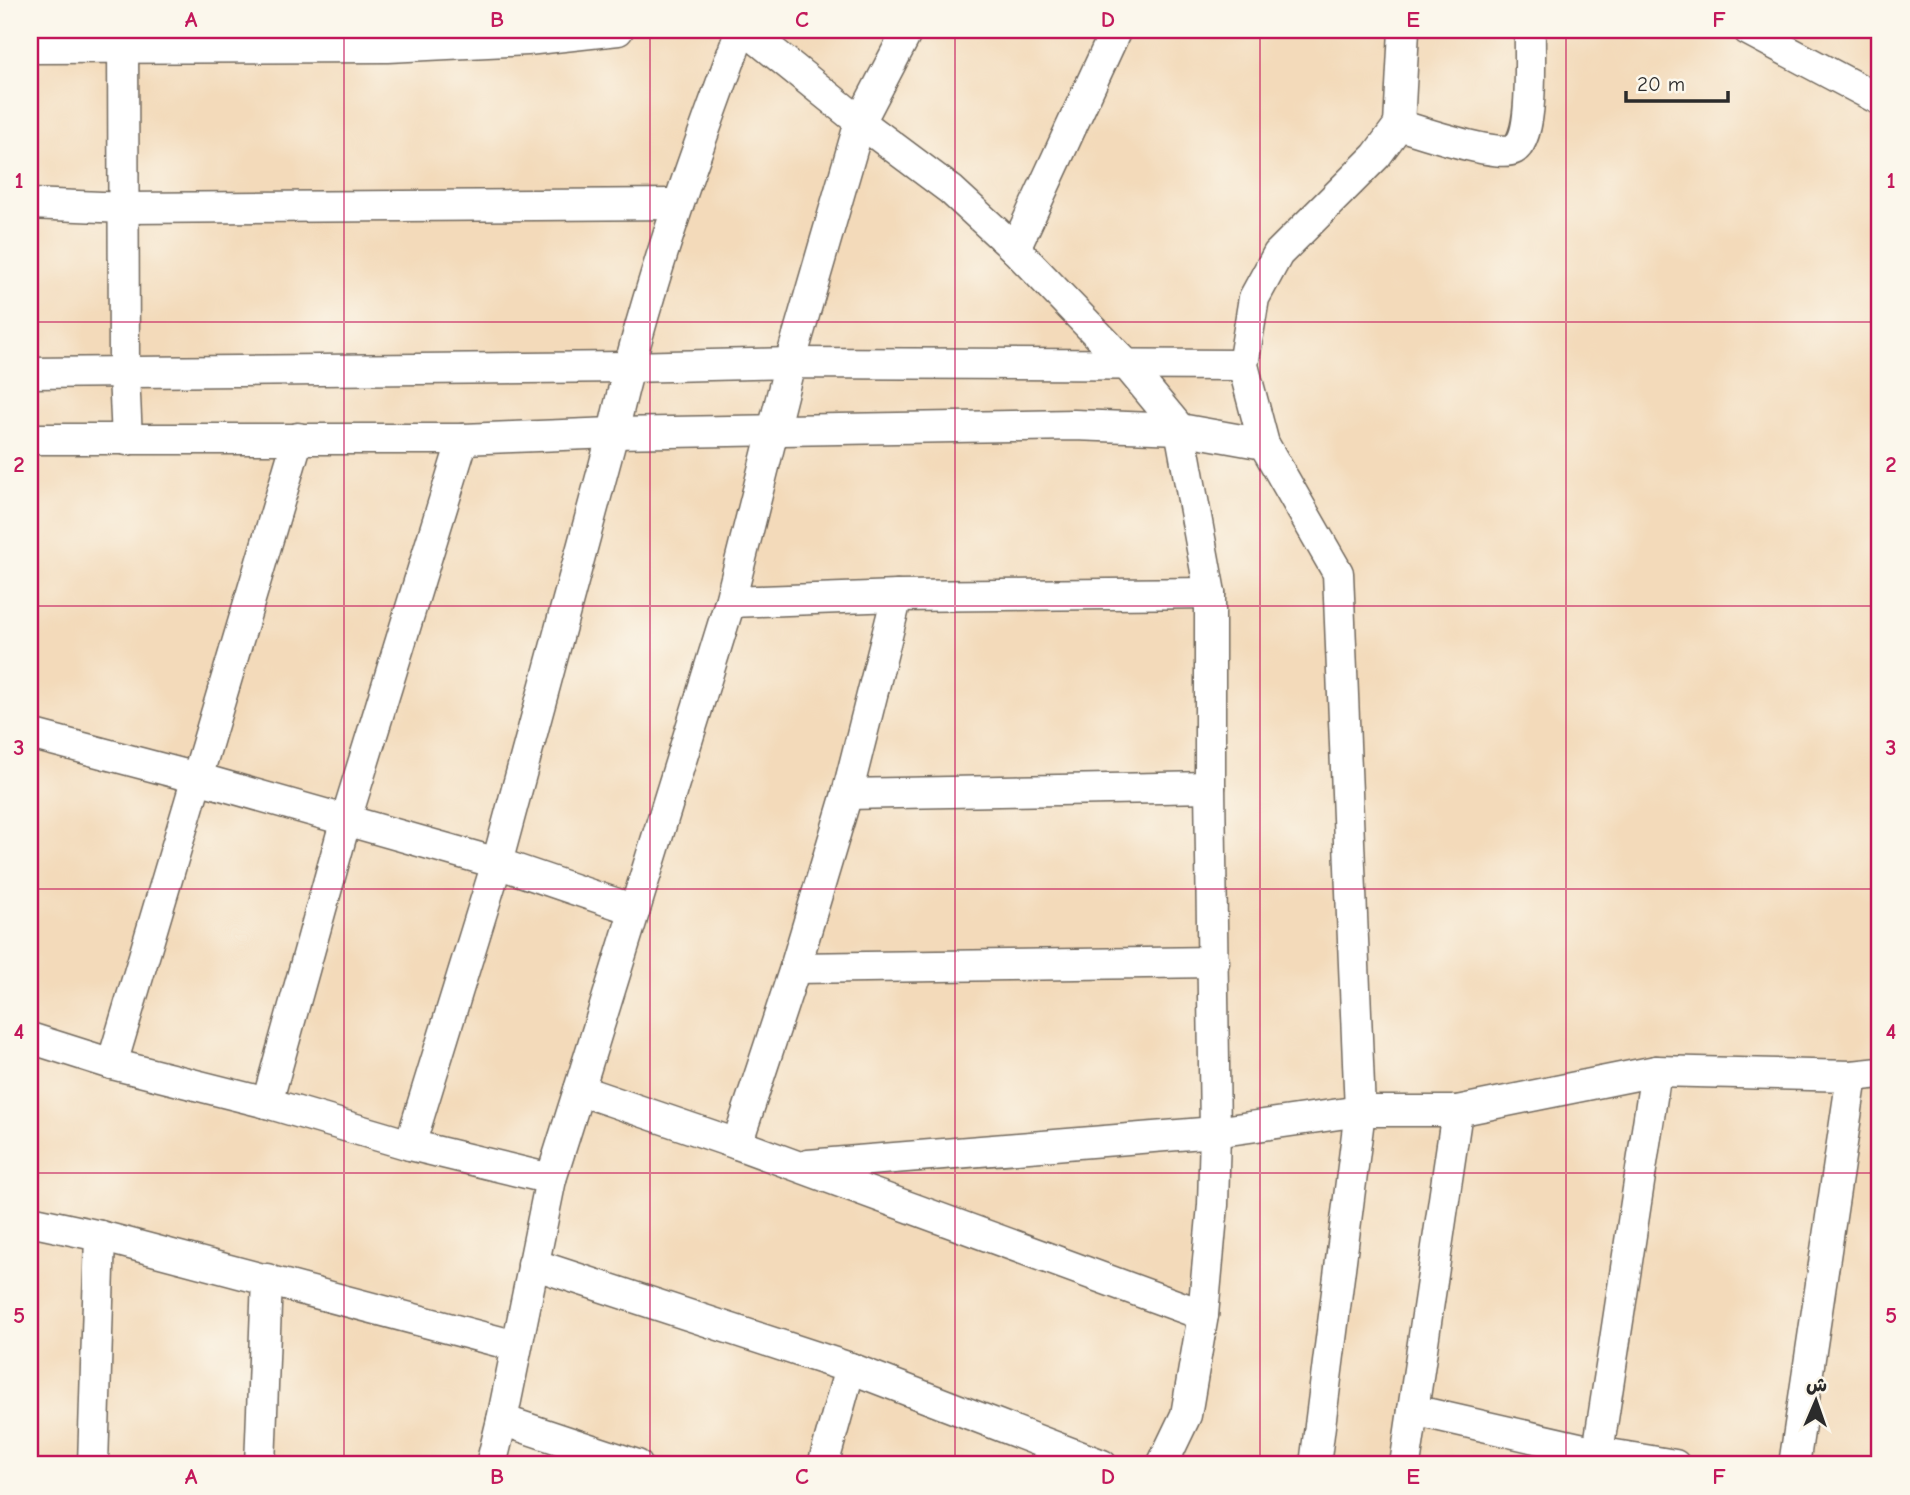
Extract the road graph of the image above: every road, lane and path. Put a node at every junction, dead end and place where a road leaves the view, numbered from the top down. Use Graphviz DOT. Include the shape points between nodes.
graph roads {
  1 [pos="618,30"];
  2 [pos="744,30"];
  3 [pos="908,30"];
  4 [pos="1116,30"];
  5 [pos="1404,30"];
  6 [pos="1530,30"];
  7 [pos="1748,30"];
  8 [pos="123,39"];
  9 [pos="30,48"];
  10 [pos="1880,100"];
  11 [pos="860,121"];
  12 [pos="1399,125"];
  13 [pos="30,204"];
  14 [pos="677,204"];
  15 [pos="125,208"];
  16 [pos="1015,248"];
  17 [pos="790,363"];
  18 [pos="1127,365"];
  19 [pos="1242,365"];
  20 [pos="628,367"];
  21 [pos="30,373"];
  22 [pos="124,374"];
  23 [pos="1180,429"];
  24 [pos="772,430"];
  25 [pos="613,433"];
  26 [pos="298,438"];
  27 [pos="30,439"];
  28 [pos="463,439"];
  29 [pos="127,440"];
  30 [pos="1264,444"];
  31 [pos="1210,593"];
  32 [pos="897,596"];
  33 [pos="730,602"];
  34 [pos="30,734"];
  35 [pos="197,778"];
  36 [pos="1210,787"];
  37 [pos="847,794"];
  38 [pos="346,819"];
  39 [pos="497,863"];
  40 [pos="635,909"];
  41 [pos="1214,962"];
  42 [pos="795,968"];
  43 [pos="30,1038"];
  44 [pos="112,1064"];
  45 [pos="1656,1071"];
  46 [pos="1866,1074"];
  47 [pos="579,1090"];
  48 [pos="267,1103"];
  49 [pos="1360,1111"];
  50 [pos="1457,1111"];
  51 [pos="1215,1132"];
  52 [pos="737,1144"];
  53 [pos="410,1146"];
  54 [pos="797,1166"];
  55 [pos="551,1179"];
  56 [pos="30,1221"];
  57 [pos="100,1236"];
  58 [pos="533,1264"];
  59 [pos="267,1279"];
  60 [pos="1203,1315"];
  61 [pos="516,1346"];
  62 [pos="850,1368"];
  63 [pos="1413,1410"];
  64 [pos="502,1420"];
  65 [pos="1597,1459"];
  66 [pos="93,1465"];
  67 [pos="260,1465"];
  68 [pos="491,1465"];
  69 [pos="637,1465"];
  70 [pos="823,1465"];
  71 [pos="1102,1465"];
  72 [pos="1162,1465"];
  73 [pos="1315,1465"];
  74 [pos="1405,1465"];
  75 [pos="1675,1465"];
  76 [pos="1794,1465"];
  1 -- 8 [label="street" via="388,47"];
  2 -- 11 [label="street"];
  2 -- 14 [label="street"];
  3 -- 11 [label="street"];
  4 -- 16 [label="street"];
  5 -- 12 [label="street"];
  6 -- 12 [label="street" via="1528,112 1524,139 1515,149 1505,152 1468,145"];
  7 -- 10 [label="street"];
  8 -- 9 [label="street"];
  8 -- 15 [label="street"];
  11 -- 16 [label="street" via="951,190"];
  11 -- 17 [label="street"];
  12 -- 19 [label="street" via="1376,156 1278,254 1254,298"];
  13 -- 15 [label="street"];
  14 -- 15 [label="street"];
  14 -- 20 [label="street"];
  15 -- 22 [label="street"];
  16 -- 18 [label="street"];
  17 -- 18 [label="street"];
  17 -- 20 [label="street"];
  17 -- 24 [label="street"];
  18 -- 19 [label="street"];
  18 -- 23 [label="street"];
  19 -- 30 [label="street"];
  20 -- 22 [label="street"];
  20 -- 25 [label="street"];
  21 -- 22 [label="street"];
  22 -- 29 [label="street"];
  23 -- 24 [label="street" via="1074,425"];
  23 -- 30 [label="street"];
  23 -- 31 [label="street"];
  24 -- 25 [label="street"];
  24 -- 33 [label="street"];
  25 -- 28 [label="street"];
  25 -- 39 [label="street"];
  26 -- 28 [label="street"];
  26 -- 29 [label="street"];
  26 -- 35 [label="street"];
  27 -- 29 [label="street"];
  28 -- 38 [label="street"];
  30 -- 49 [label="street" via="1338,573"];
  31 -- 32 [label="street"];
  31 -- 36 [label="street"];
  32 -- 33 [label="street"];
  32 -- 37 [label="street"];
  33 -- 40 [label="street"];
  34 -- 35 [label="street"];
  35 -- 38 [label="street"];
  35 -- 44 [label="street"];
  36 -- 37 [label="street"];
  36 -- 41 [label="street"];
  37 -- 42 [label="street"];
  38 -- 39 [label="street"];
  38 -- 48 [label="street"];
  39 -- 40 [label="street"];
  39 -- 53 [label="street"];
  40 -- 47 [label="street"];
  41 -- 42 [label="street"];
  41 -- 51 [label="street"];
  42 -- 52 [label="street"];
  43 -- 44 [label="street"];
  44 -- 48 [label="street"];
  45 -- 46 [label="street"];
  45 -- 50 [label="street"];
  45 -- 65 [label="street"];
  46 -- 76 [label="street"];
  47 -- 52 [label="street"];
  47 -- 55 [label="street"];
  48 -- 53 [label="street"];
  49 -- 50 [label="street"];
  49 -- 51 [label="street"];
  49 -- 73 [label="street"];
  50 -- 63 [label="street"];
  51 -- 54 [label="street"];
  51 -- 60 [label="street"];
  52 -- 54 [label="street"];
  53 -- 55 [label="street"];
  54 -- 60 [label="street"];
  55 -- 58 [label="street"];
  56 -- 57 [label="street"];
  57 -- 59 [label="street"];
  57 -- 66 [label="street"];
  58 -- 61 [label="street"];
  58 -- 62 [label="street"];
  59 -- 61 [label="street"];
  59 -- 67 [label="street"];
  60 -- 72 [label="street" via="1186,1415"];
  61 -- 64 [label="street"];
  62 -- 70 [label="street"];
  62 -- 71 [label="street"];
  63 -- 65 [label="street"];
  63 -- 74 [label="street"];
  64 -- 68 [label="street"];
  64 -- 69 [label="street"];
  65 -- 75 [label="street"];
}
